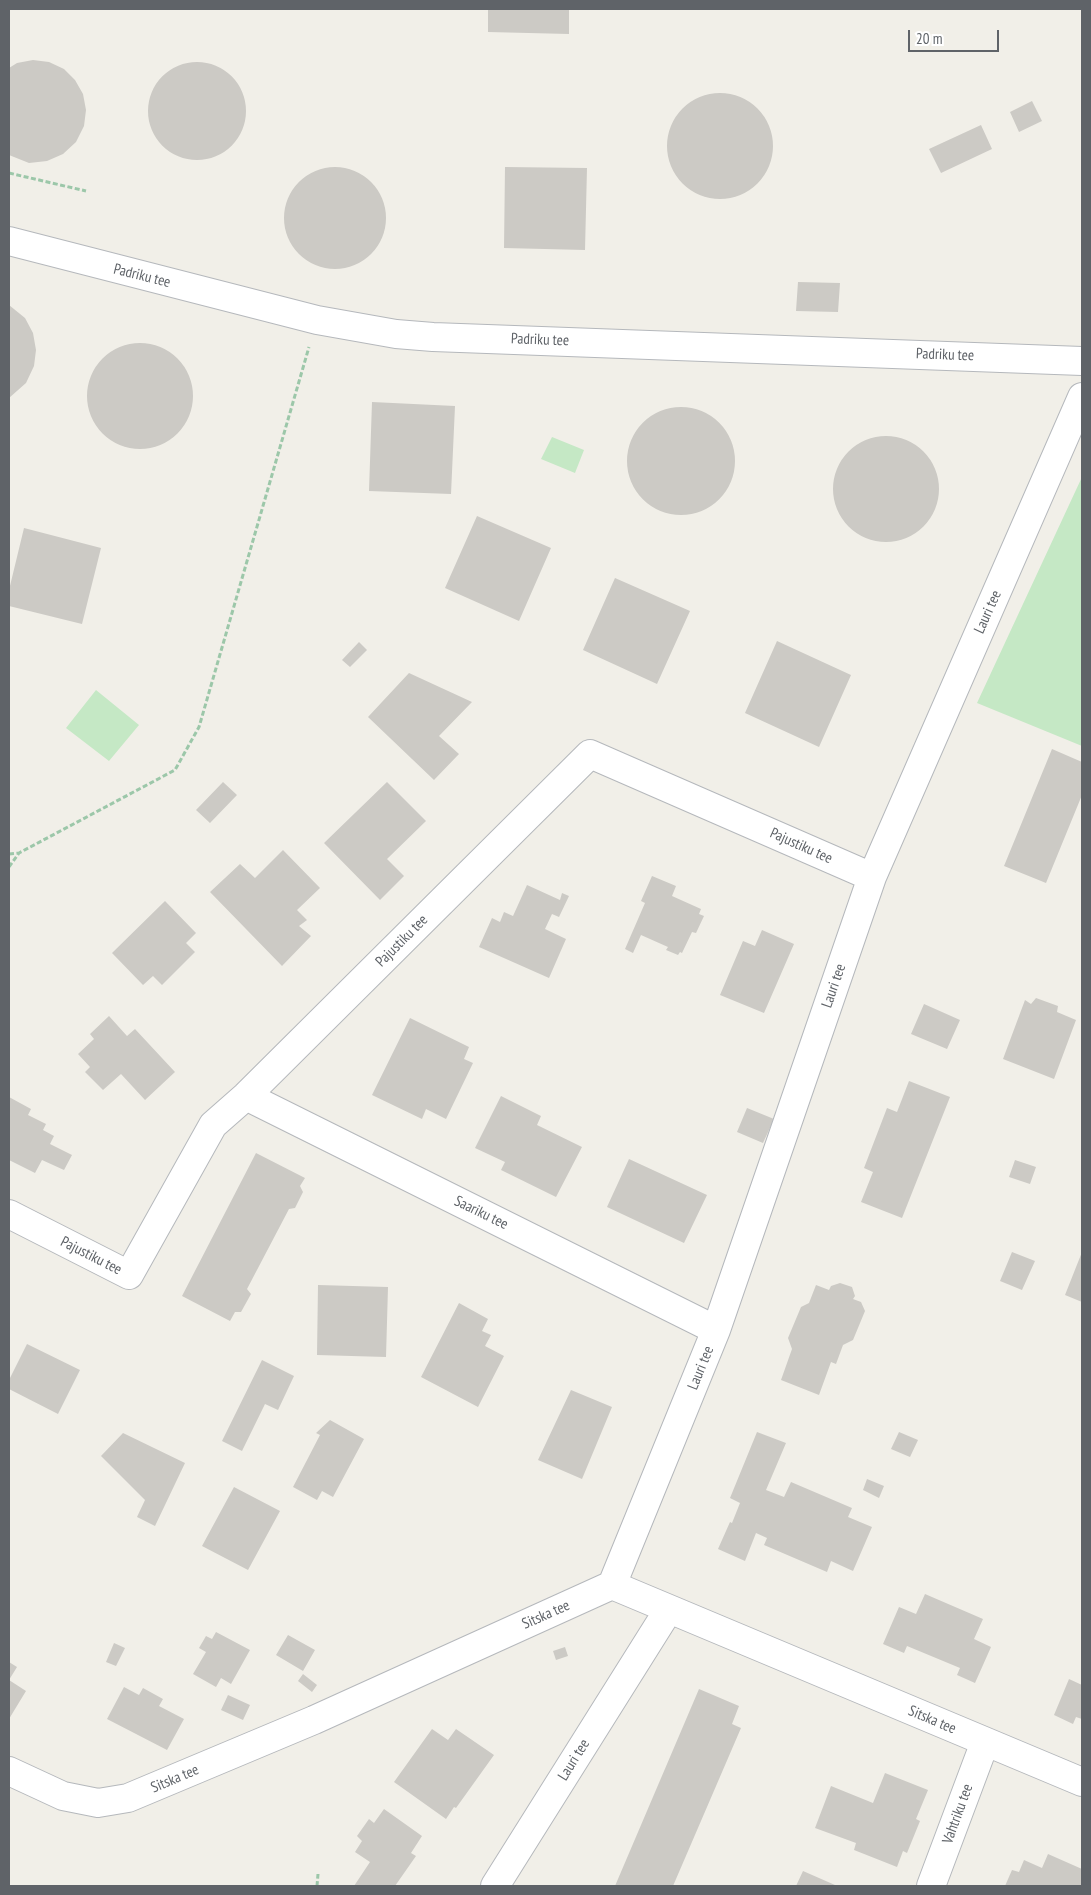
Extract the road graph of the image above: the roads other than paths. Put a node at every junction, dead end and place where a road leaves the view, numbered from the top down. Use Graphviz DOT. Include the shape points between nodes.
graph roads {
  1 [pos="9,240"];
  2 [pos="1082,361"];
  3 [pos="1082,397"];
  4 [pos="872,877"];
  5 [pos="246,1096"];
  6 [pos="9,1214"];
  7 [pos="716,1330"];
  8 [pos="612,1585"];
  9 [pos="669,1609"];
  10 [pos="985,1742"];
  11 [pos="9,1771"];
  12 [pos="1082,1782"];
  13 [pos="495,1886"];
  14 [pos="931,1886"];
  1 -- 2 [label="street, Padriku tee" via="318,320 396,334"];
  3 -- 4 [label="street, Lauri tee"];
  4 -- 5 [label="street, Pajustiku tee" via="590,754"];
  4 -- 7 [label="street, Lauri tee"];
  5 -- 6 [label="street, Pajustiku tee" via="212,1125 129,1276"];
  5 -- 7 [label="street, Saariku tee"];
  7 -- 8 [label="street, Lauri tee"];
  8 -- 9 [label="street, Sitska tee"];
  8 -- 11 [label="street, Sitska tee" via="314,1720 128,1798 98,1802 63,1796"];
  9 -- 10 [label="street, Sitska tee"];
  9 -- 13 [label="street, Lauri tee"];
  10 -- 12 [label="street, Sitska tee"];
  10 -- 14 [label="street, Vahtriku tee"];
}
